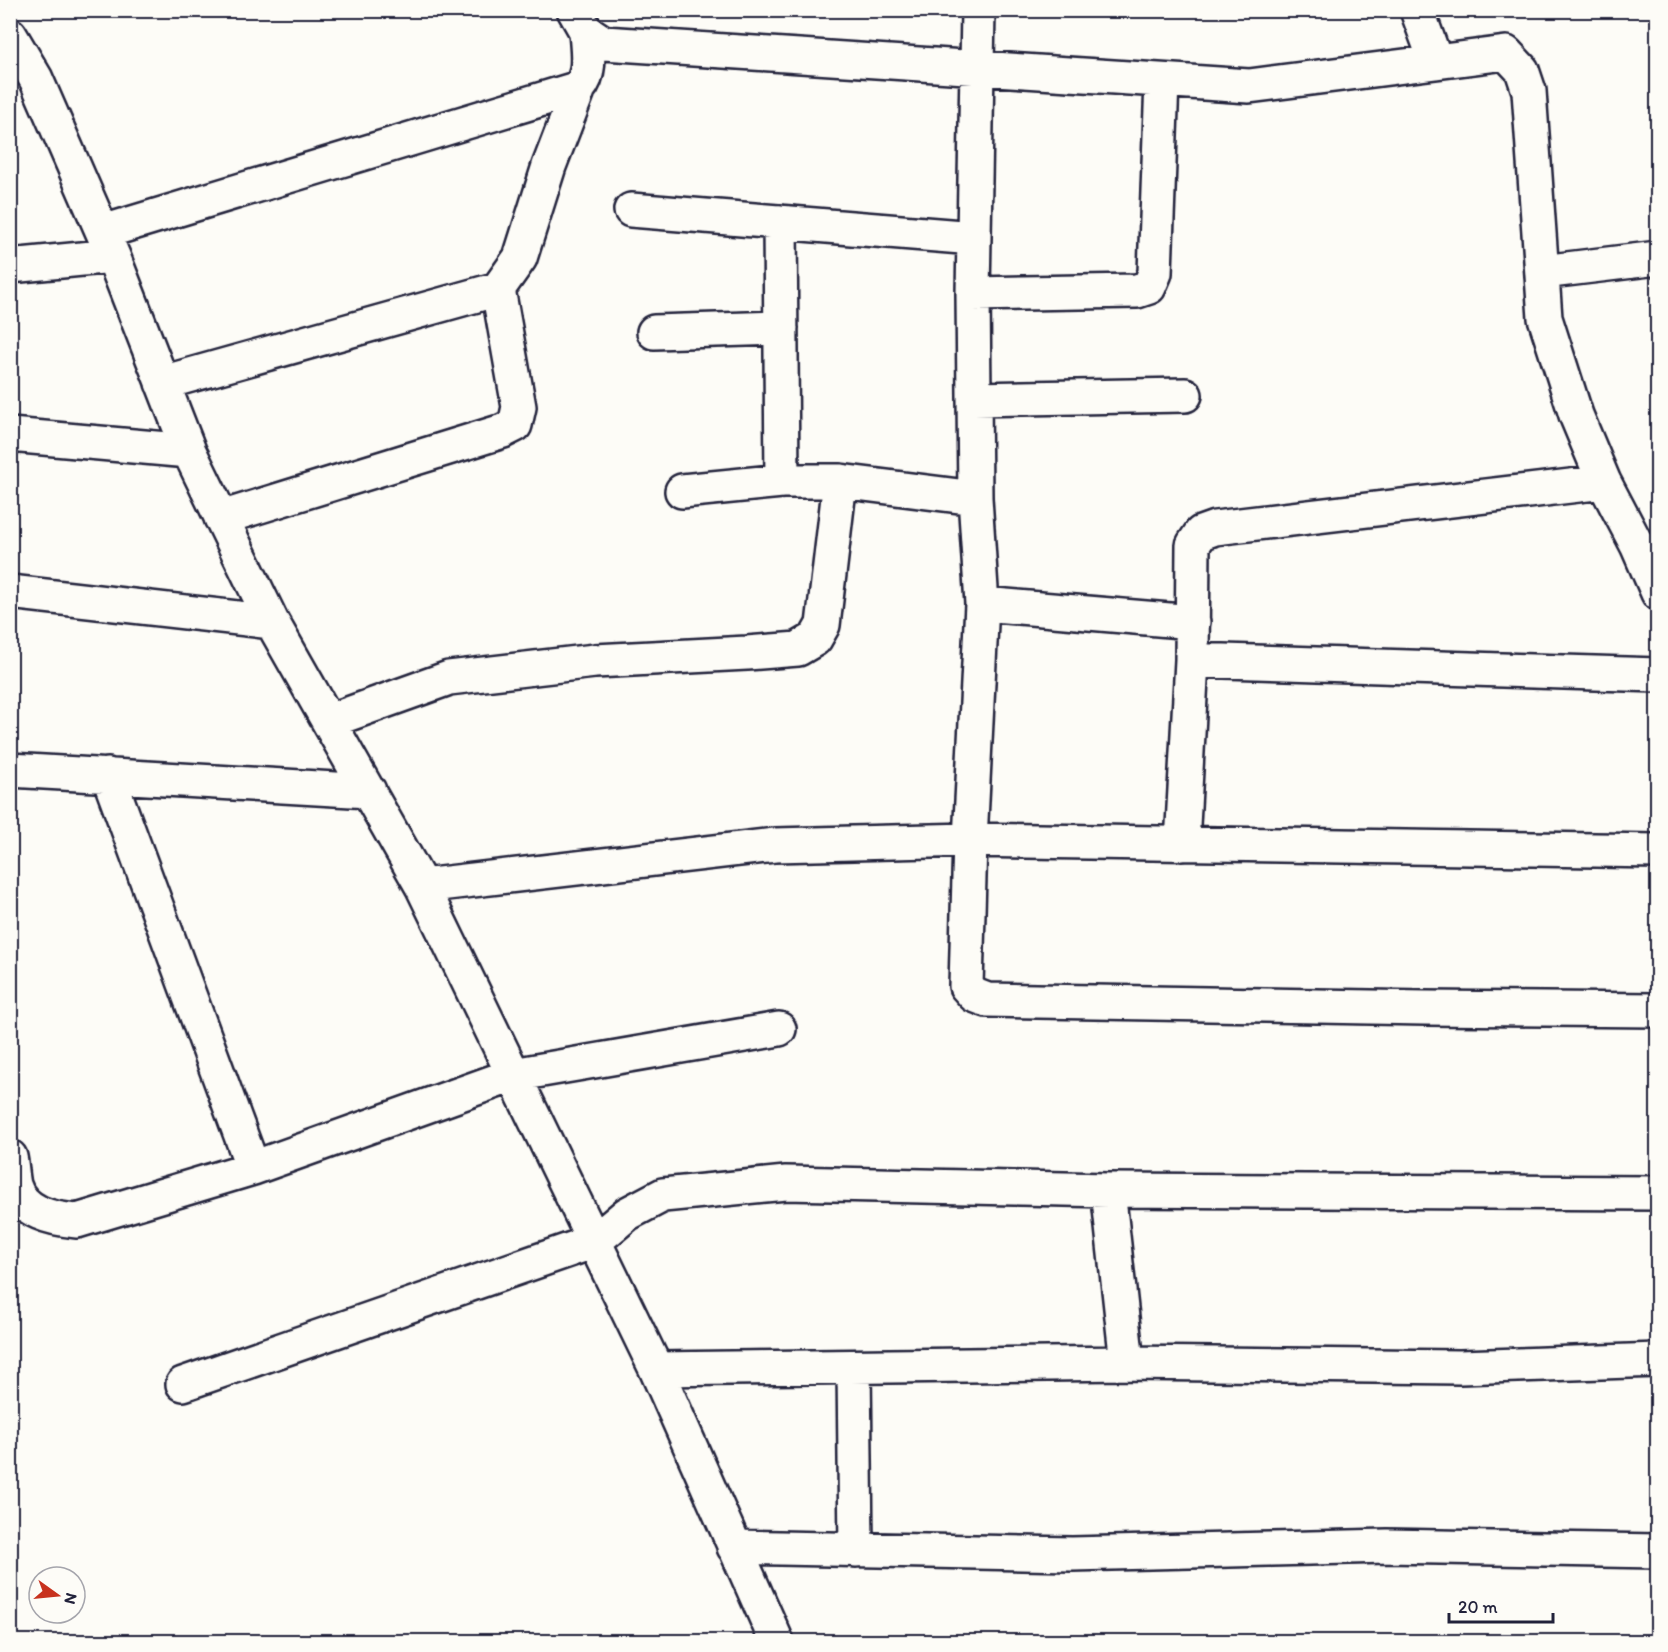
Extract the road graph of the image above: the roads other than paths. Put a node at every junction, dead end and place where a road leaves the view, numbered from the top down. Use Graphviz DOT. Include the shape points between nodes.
graph roads {
  1 [pos="978,10"];
  2 [pos="1417,10"];
  3 [pos="580,21"];
  4 [pos="10,35"];
  5 [pos="1436,62"];
  6 [pos="976,68"];
  7 [pos="1162,81"];
  8 [pos="23,82"];
  9 [pos="579,88"];
  10 [pos="631,210"];
  11 [pos="780,222"];
  12 [pos="974,238"];
  13 [pos="108,244"];
  14 [pos="1658,258"];
  15 [pos="10,266"];
  16 [pos="1542,272"];
  17 [pos="498,289"];
  18 [pos="974,294"];
  19 [pos="781,328"];
  20 [pos="654,332"];
  21 [pos="162,383"];
  22 [pos="1185,395"];
  23 [pos="974,399"];
  24 [pos="10,435"];
  25 [pos="189,451"];
  26 [pos="782,481"];
  27 [pos="840,482"];
  28 [pos="1604,482"];
  29 [pos="682,491"];
  30 [pos="975,498"];
  31 [pos="221,518"];
  32 [pos="1647,543"];
  33 [pos="10,592"];
  34 [pos="1658,593"];
  35 [pos="982,604"];
  36 [pos="272,622"];
  37 [pos="1193,622"];
  38 [pos="1192,660"];
  39 [pos="1658,675"];
  40 [pos="329,721"];
  41 [pos="10,770"];
  42 [pos="108,775"];
  43 [pos="369,791"];
  44 [pos="970,840"];
  45 [pos="1182,844"];
  46 [pos="1658,851"];
  47 [pos="422,886"];
  48 [pos="1658,1010"];
  49 [pos="779,1029"];
  50 [pos="513,1075"];
  51 [pos="10,1156"];
  52 [pos="253,1168"];
  53 [pos="1108,1190"];
  54 [pos="1658,1193"];
  55 [pos="595,1241"];
  56 [pos="1658,1360"];
  57 [pos="1126,1364"];
  58 [pos="854,1367"];
  59 [pos="656,1369"];
  60 [pos="183,1384"];
  61 [pos="734,1547"];
  62 [pos="856,1550"];
  63 [pos="1658,1551"];
  64 [pos="777,1641"];
  1 -- 6 [label="street"];
  2 -- 5 [label="street"];
  3 -- 6 [label="street" via="604,43"];
  3 -- 9 [label="street" via="587,68"];
  4 -- 8 [label="street"];
  5 -- 7 [label="street" via="1249,87"];
  5 -- 16 [label="street" via="1506,53 1522,70 1529,91"];
  6 -- 7 [label="street"];
  6 -- 12 [label="street"];
  7 -- 18 [label="street" via="1155,273 1149,287 1137,291"];
  8 -- 13 [label="street"];
  9 -- 13 [label="street"];
  9 -- 17 [label="street" via="520,258"];
  10 -- 11 [label="street"];
  11 -- 12 [label="street"];
  11 -- 19 [label="street"];
  12 -- 18 [label="street"];
  13 -- 15 [label="street"];
  13 -- 21 [label="street"];
  14 -- 16 [label="street"];
  16 -- 28 [label="street" via="1545,318 1576,415"];
  17 -- 21 [label="street"];
  17 -- 31 [label="street" via="519,407 516,425"];
  18 -- 23 [label="street"];
  19 -- 20 [label="street"];
  19 -- 26 [label="street"];
  21 -- 25 [label="street"];
  22 -- 23 [label="street"];
  23 -- 30 [label="street"];
  24 -- 25 [label="street"];
  25 -- 31 [label="street"];
  26 -- 27 [label="street"];
  26 -- 29 [label="street"];
  27 -- 30 [label="street"];
  27 -- 40 [label="street" via="823,625 814,639 798,649 595,661 449,678"];
  28 -- 32 [label="street"];
  28 -- 37 [label="street" via="1215,528 1201,533 1193,545"];
  30 -- 35 [label="street"];
  31 -- 36 [label="street"];
  32 -- 34 [label="street"];
  33 -- 36 [label="street"];
  35 -- 37 [label="street"];
  35 -- 44 [label="street"];
  36 -- 40 [label="street"];
  37 -- 38 [label="street"];
  38 -- 39 [label="street"];
  38 -- 45 [label="street"];
  40 -- 43 [label="street"];
  41 -- 42 [label="street"];
  42 -- 43 [label="street"];
  42 -- 52 [label="street"];
  43 -- 47 [label="street"];
  44 -- 45 [label="street"];
  44 -- 47 [label="street" via="775,845"];
  44 -- 48 [label="street" via="966,986 987,1000"];
  45 -- 46 [label="street"];
  47 -- 50 [label="street"];
  49 -- 50 [label="street"];
  50 -- 52 [label="street"];
  50 -- 55 [label="street"];
  51 -- 52 [label="street" via="15,1187 27,1206 51,1218 77,1221"];
  53 -- 54 [label="street"];
  53 -- 55 [label="street" via="786,1183 663,1196 627,1214"];
  53 -- 57 [label="street"];
  55 -- 59 [label="street"];
  55 -- 60 [label="street"];
  56 -- 57 [label="street" via="1460,1367"];
  57 -- 58 [label="street"];
  58 -- 59 [label="street"];
  58 -- 62 [label="street"];
  59 -- 61 [label="street"];
  61 -- 62 [label="street"];
  61 -- 64 [label="street"];
  62 -- 63 [label="street" via="1072,1554 1388,1546"];
}
